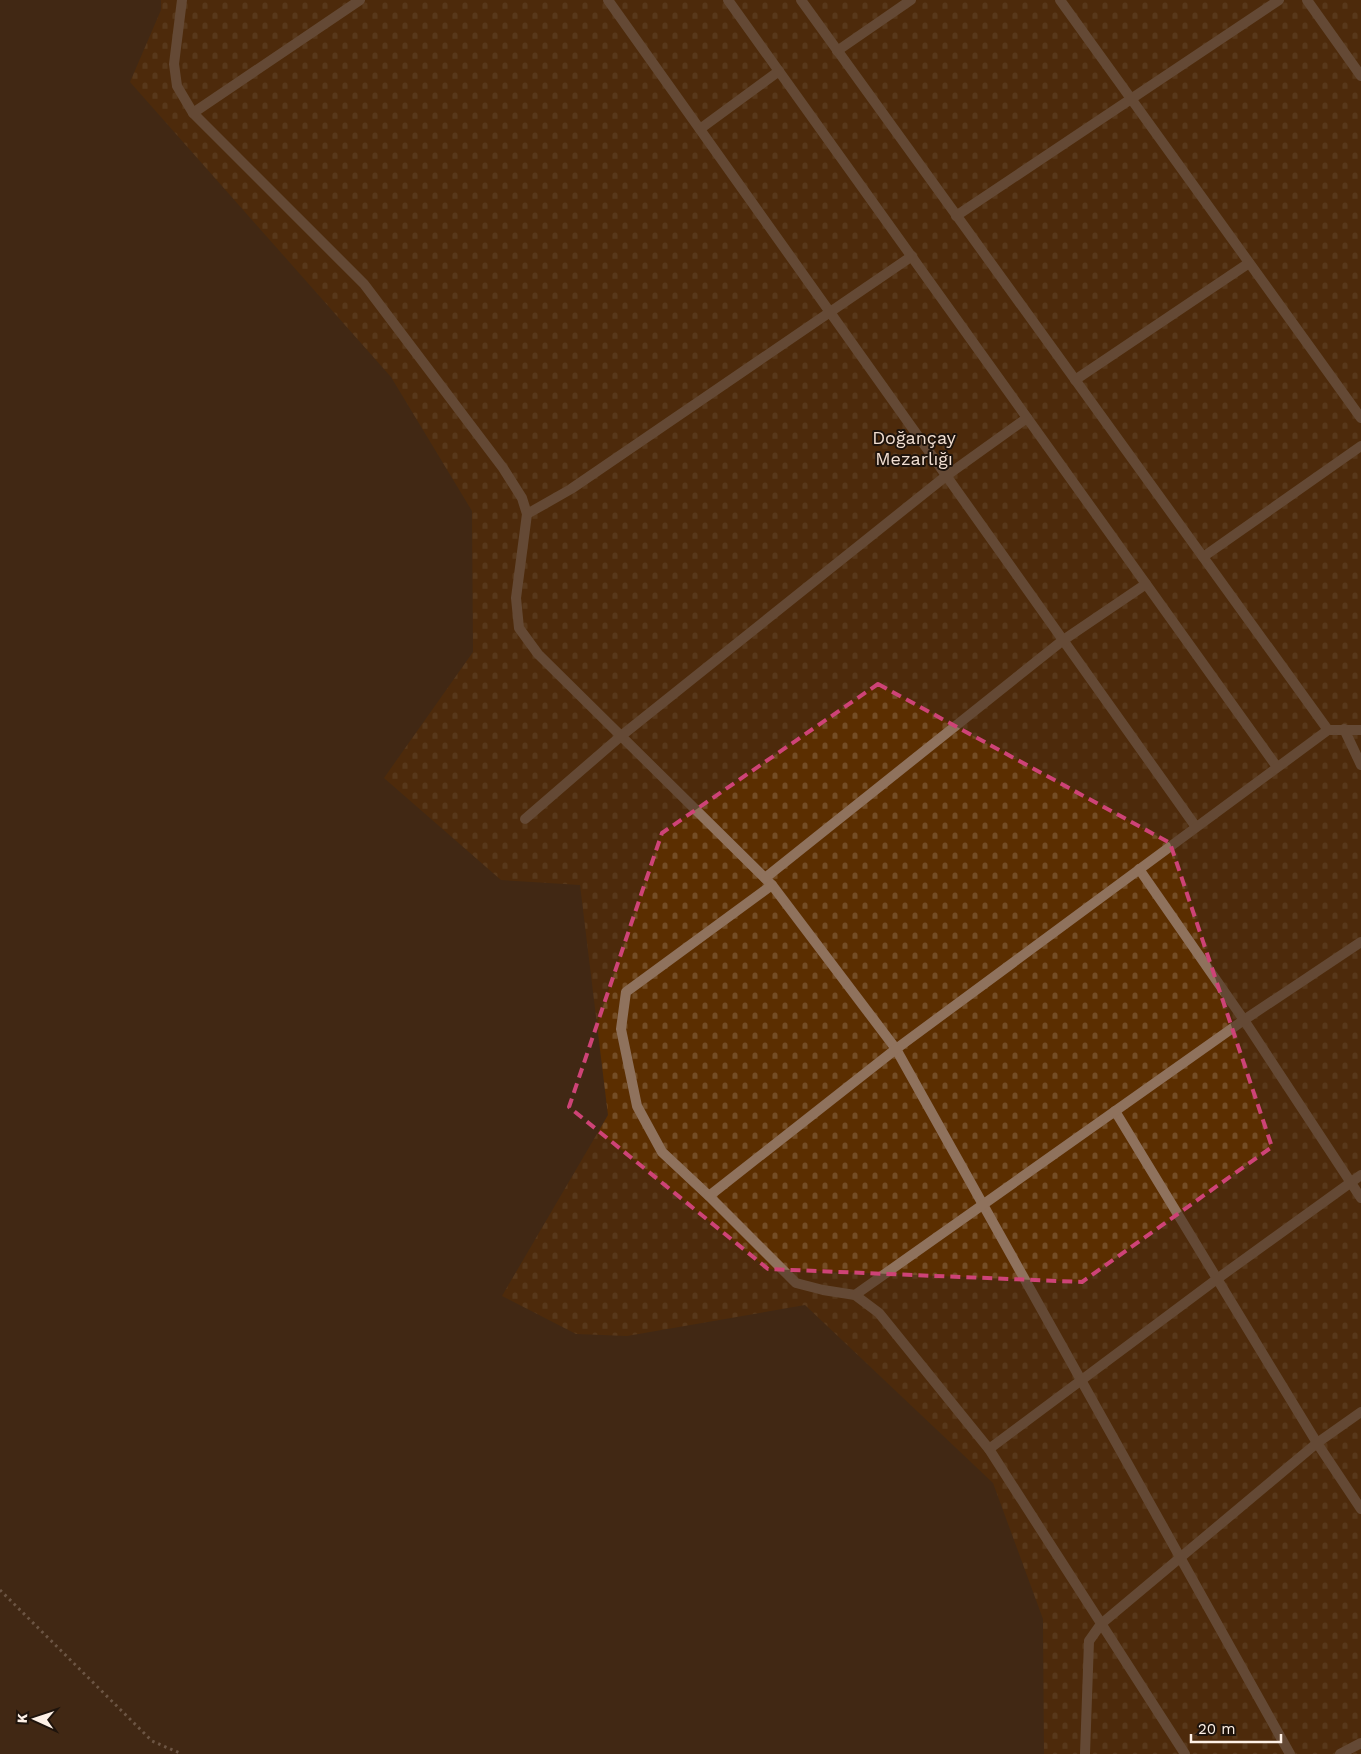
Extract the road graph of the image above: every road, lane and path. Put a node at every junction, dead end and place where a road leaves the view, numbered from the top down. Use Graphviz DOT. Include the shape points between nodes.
graph roads {
  1 [pos="182,0"];
  2 [pos="360,0"];
  3 [pos="608,0"];
  4 [pos="728,0"];
  5 [pos="801,0"];
  6 [pos="911,0"];
  7 [pos="1060,0"];
  8 [pos="1279,0"];
  9 [pos="1307,0"];
  10 [pos="837,51"];
  11 [pos="779,71"];
  12 [pos="1361,76"];
  13 [pos="1131,99"];
  14 [pos="193,113"];
  15 [pos="700,129"];
  16 [pos="956,216"];
  17 [pos="912,256"];
  18 [pos="1249,262"];
  19 [pos="829,311"];
  20 [pos="1075,380"];
  21 [pos="1028,418"];
  22 [pos="1361,418"];
  23 [pos="1361,446"];
  24 [pos="946,476"];
  25 [pos="527,514"];
  26 [pos="1203,557"];
  27 [pos="1146,584"];
  28 [pos="1062,641"];
  29 [pos="1344,729"];
  30 [pos="1328,730"];
  31 [pos="1361,730"];
  32 [pos="620,736"];
  33 [pos="1361,765"];
  34 [pos="1277,768"];
  35 [pos="525,819"];
  36 [pos="1196,827"];
  37 [pos="1139,870"];
  38 [pos="768,882"];
  39 [pos="1361,942"];
  40 [pos="1244,1020"];
  41 [pos="896,1049"];
  42 [pos="1115,1111"];
  43 [pos="1361,1176"];
  44 [pos="1350,1182"];
  45 [pos="709,1196"];
  46 [pos="1361,1198"];
  47 [pos="983,1204"];
  48 [pos="1217,1279"];
  49 [pos="855,1295"];
  50 [pos="1081,1380"];
  51 [pos="1361,1412"];
  52 [pos="1317,1443"];
  53 [pos="988,1449"];
  54 [pos="1361,1509"];
  55 [pos="1180,1558"];
  56 [pos="0,1590"];
  57 [pos="1101,1624"];
  58 [pos="1361,1743"];
  59 [pos="182,1754"];
  60 [pos="1086,1754"];
  61 [pos="1185,1754"];
  62 [pos="1290,1754"];
  63 [pos="1340,1754"];
  1 -- 14 [label="lane" via="174,64 177,86"];
  2 -- 14 [label="lane"];
  3 -- 15 [label="lane"];
  4 -- 11 [label="lane"];
  5 -- 10 [label="lane"];
  6 -- 10 [label="lane"];
  7 -- 13 [label="lane"];
  8 -- 13 [label="lane"];
  9 -- 12 [label="lane"];
  10 -- 16 [label="lane"];
  11 -- 15 [label="lane"];
  11 -- 17 [label="lane"];
  13 -- 16 [label="lane"];
  13 -- 18 [label="lane"];
  14 -- 25 [label="lane" via="364,284 503,468 522,498"];
  15 -- 19 [label="lane"];
  16 -- 20 [label="lane"];
  17 -- 19 [label="lane"];
  17 -- 21 [label="lane"];
  18 -- 20 [label="lane"];
  18 -- 22 [label="lane"];
  19 -- 24 [label="lane"];
  19 -- 25 [label="lane" via="571,489"];
  20 -- 26 [label="lane"];
  21 -- 24 [label="lane"];
  21 -- 27 [label="lane"];
  23 -- 26 [label="lane"];
  24 -- 28 [label="lane"];
  24 -- 32 [label="lane"];
  25 -- 32 [label="lane" via="516,598 519,628 538,654"];
  26 -- 30 [label="lane"];
  27 -- 28 [label="lane"];
  27 -- 34 [label="lane"];
  28 -- 36 [label="lane"];
  28 -- 38 [label="lane"];
  29 -- 30 [label="lane"];
  29 -- 31 [label="lane"];
  29 -- 33 [label="lane"];
  30 -- 34 [label="lane"];
  32 -- 35 [label="lane"];
  32 -- 38 [label="lane"];
  34 -- 36 [label="lane"];
  36 -- 37 [label="lane"];
  37 -- 40 [label="lane"];
  37 -- 41 [label="lane"];
  38 -- 41 [label="lane"];
  38 -- 45 [label="lane" via="626,992 621,1029 637,1106 662,1152"];
  39 -- 40 [label="lane"];
  40 -- 42 [label="lane"];
  40 -- 44 [label="lane"];
  41 -- 45 [label="lane"];
  41 -- 47 [label="lane"];
  42 -- 47 [label="lane"];
  42 -- 48 [label="lane"];
  43 -- 44 [label="lane"];
  44 -- 46 [label="lane"];
  44 -- 48 [label="lane"];
  45 -- 49 [label="lane" via="796,1283"];
  47 -- 49 [label="lane"];
  47 -- 50 [label="lane"];
  48 -- 50 [label="lane"];
  48 -- 52 [label="lane"];
  49 -- 53 [label="lane" via="879,1312"];
  50 -- 53 [label="lane"];
  50 -- 55 [label="lane"];
  51 -- 52 [label="lane"];
  52 -- 54 [label="lane"];
  52 -- 55 [label="lane"];
  53 -- 57 [label="lane"];
  55 -- 57 [label="lane"];
  55 -- 62 [label="lane"];
  56 -- 59 [label="path" via="152,1742"];
  57 -- 60 [label="lane" via="1089,1641"];
  57 -- 61 [label="lane"];
  58 -- 63 [label="lane"];
}
